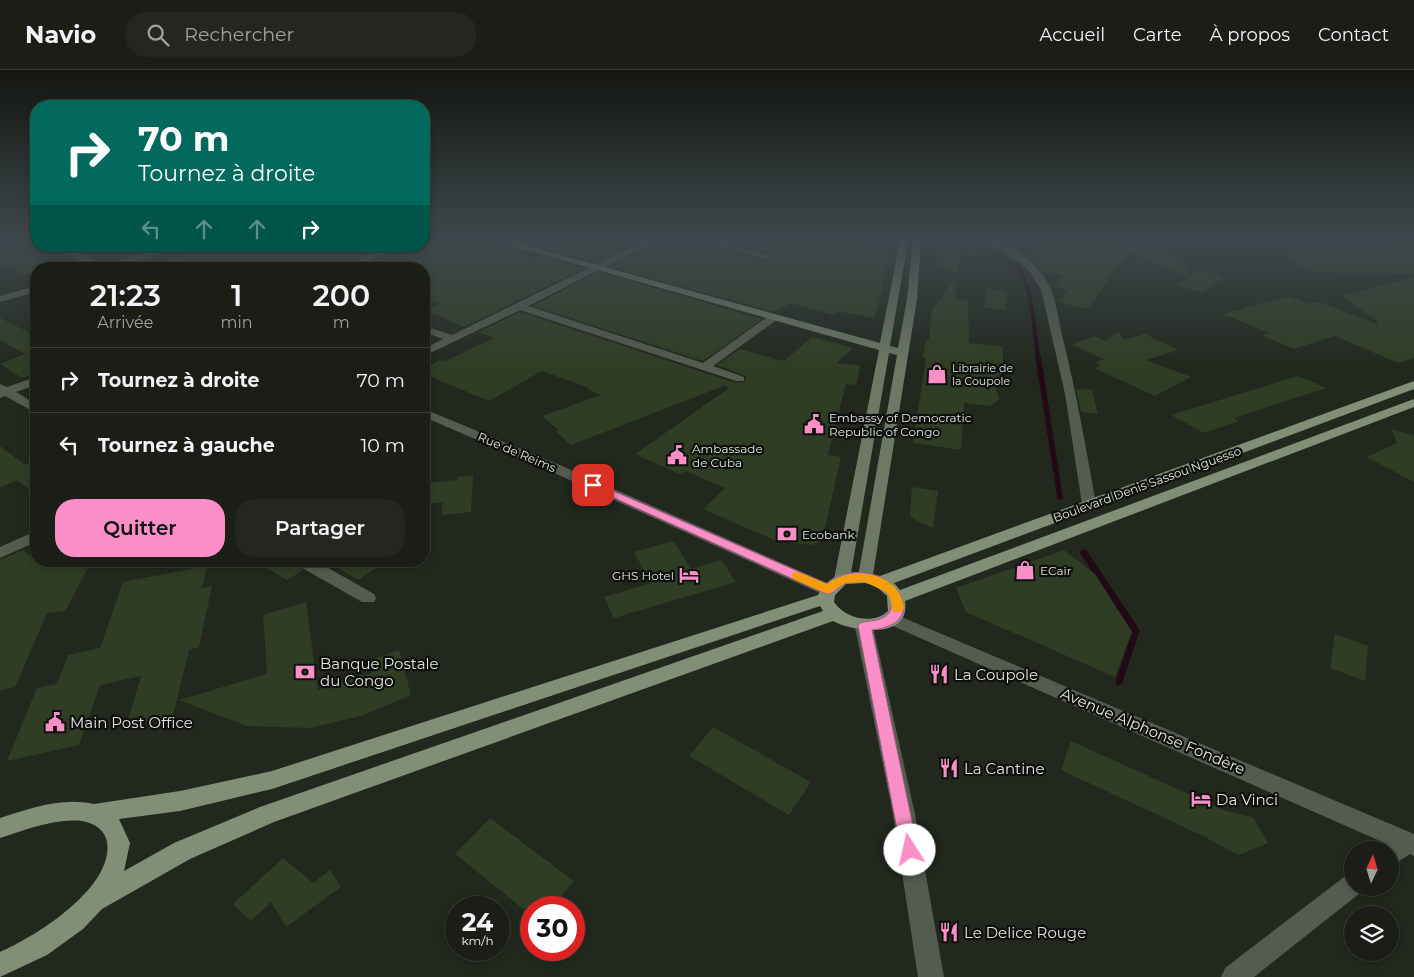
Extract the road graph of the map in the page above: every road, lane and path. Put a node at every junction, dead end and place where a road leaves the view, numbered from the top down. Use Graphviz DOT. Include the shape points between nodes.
graph roads {
  1 [pos="567,283"];
  2 [pos="655,283"];
  3 [pos="896,283"];
  4 [pos="914,283"];
  5 [pos="1044,283"];
  6 [pos="30,291"];
  7 [pos="0,299"];
  8 [pos="519,306"];
  9 [pos="774,316"];
  10 [pos="430,331"];
  11 [pos="452,339"];
  12 [pos="884,349"];
  13 [pos="430,350"];
  14 [pos="903,353"];
  15 [pos="705,367"];
  16 [pos="740,379"];
  17 [pos="30,383"];
  18 [pos="1414,385"];
  19 [pos="2,392"];
  20 [pos="1414,403"];
  21 [pos="30,406"];
  22 [pos="430,416"];
  23 [pos="1089,504"];
  24 [pos="30,539"];
  25 [pos="0,553"];
  26 [pos="314,567"];
  27 [pos="842,579"];
  28 [pos="873,580"];
  29 [pos="368,598"];
  30 [pos="896,598"];
  31 [pos="829,601"];
  32 [pos="892,619"];
  33 [pos="864,626"];
  34 [pos="96,813"];
  35 [pos="0,828"];
  36 [pos="1411,844"];
  37 [pos="1399,851"];
  38 [pos="1344,891"];
  39 [pos="93,901"];
  40 [pos="0,965"];
  41 [pos="932,977"];
  42 [pos="1234,977"];
  1 -- 8 [label="street"];
  2 -- 9 [label="main road"];
  3 -- 12 [label="main road"];
  4 -- 14 [label="main road"];
  5 -- 23 [label="street" via="1071,394"];
  6 -- 7 [label="street"];
  8 -- 11 [label="street"];
  8 -- 15 [label="street"];
  9 -- 12 [label="main road"];
  9 -- 15 [label="street"];
  10 -- 11 [label="street"];
  11 -- 13 [label="street"];
  12 -- 14 [label="main road"];
  12 -- 27 [label="main road"];
  14 -- 28 [label="main road"];
  15 -- 16 [label="street"];
  17 -- 19 [label="street"];
  18 -- 23 [label="main road, Boulevard Denis Sassou Nguesso"];
  19 -- 21 [label="street"];
  20 -- 30 [label="main road, Boulevard Denis Sassou Nguesso"];
  22 -- 31 [label="street, Rue de Reims" via="557,469"];
  23 -- 28 [label="main road, Boulevard Denis Sassou Nguesso"];
  24 -- 25 [label="street"];
  26 -- 29 [label="street"];
  27 -- 28 [label="main road"];
  27 -- 31 [label="main road"];
  28 -- 30 [label="main road" via="890,589"];
  30 -- 32 [label="main road" via="898,609"];
  31 -- 33 [label="main road" via="847,622"];
  31 -- 34 [label="main road" via="272,780 180,801"];
  31 -- 39 [label="main road" via="268,814 182,851"];
  32 -- 33 [label="main road" via="880,625"];
  32 -- 36 [label="street, Avenue Alphonse Fondère"];
  33 -- 41 [label="street" via="904,814"];
  34 -- 35 [label="main road" via="64,811"];
  34 -- 39 [label="main road" via="112,824 120,844 113,871"];
  36 -- 37 [label="street"];
  38 -- 42 [label="street"];
  39 -- 40 [label="main road" via="58,933"];
}
